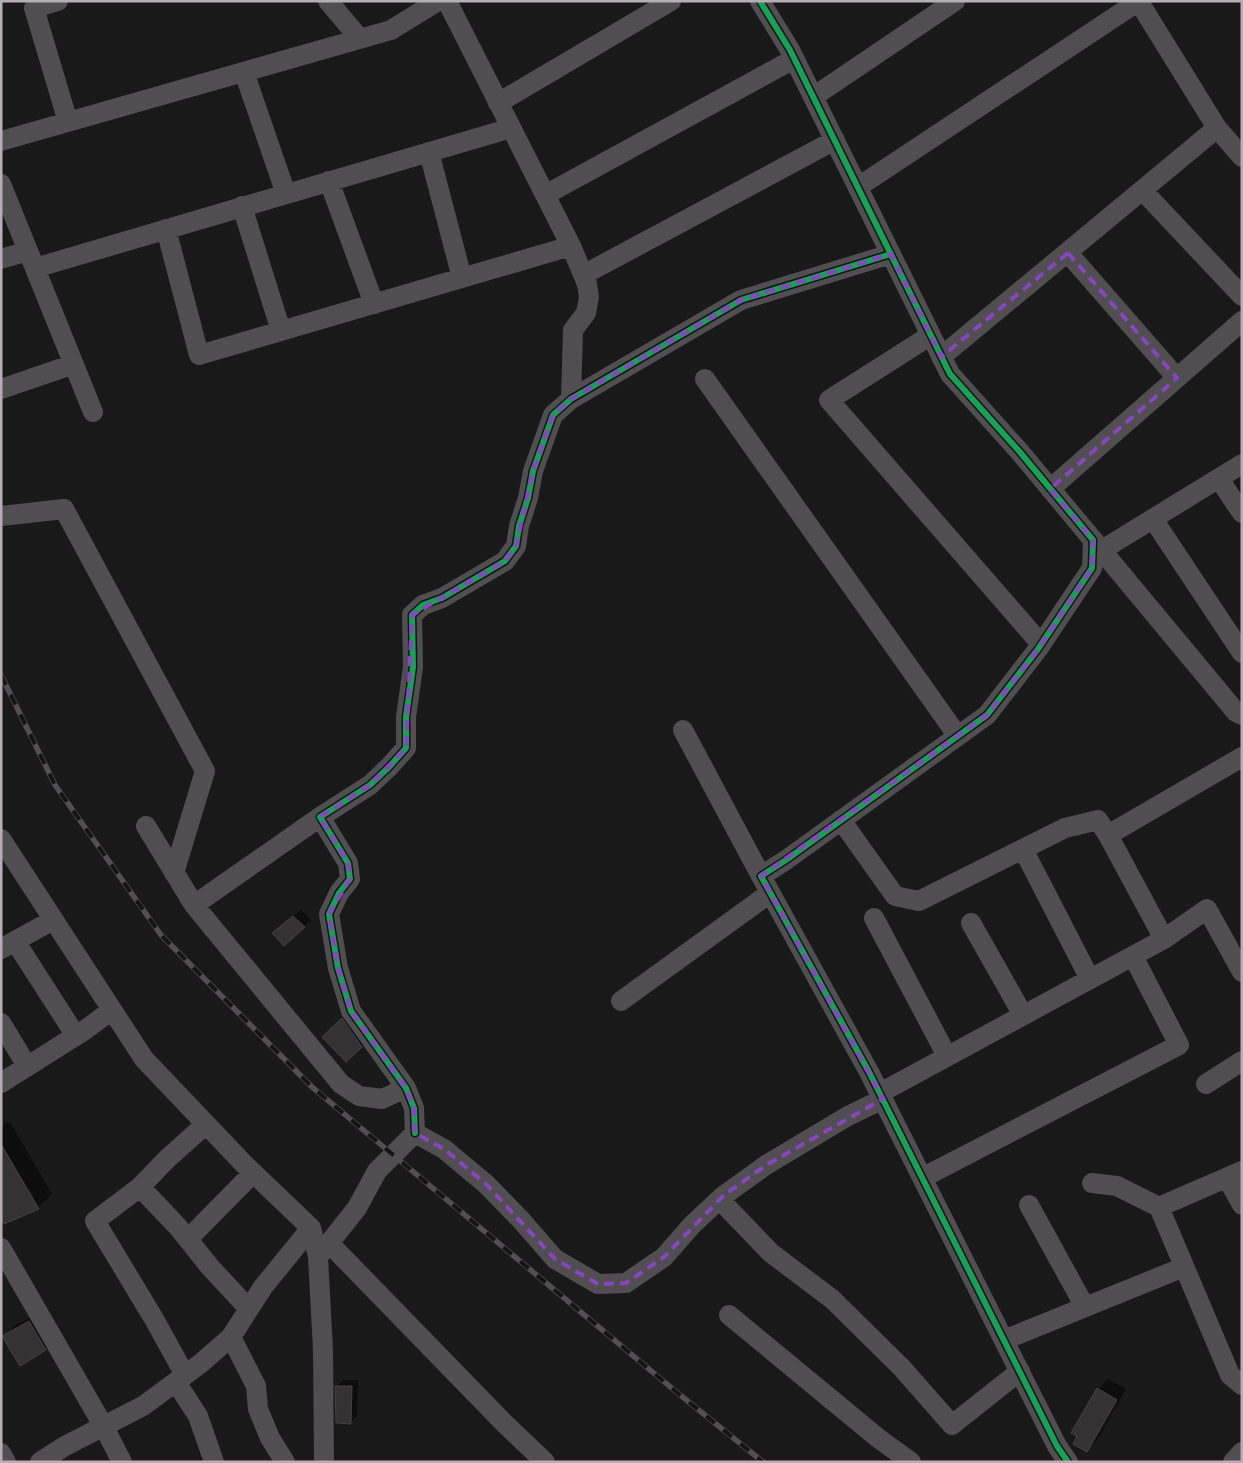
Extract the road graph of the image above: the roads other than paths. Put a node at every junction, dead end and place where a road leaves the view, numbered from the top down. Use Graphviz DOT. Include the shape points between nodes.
graph roads {
  1 [pos="58,1"];
  2 [pos="328,1"];
  3 [pos="438,1"];
  4 [pos="447,1"];
  5 [pos="671,1"];
  6 [pos="760,1"];
  7 [pos="955,1"];
  8 [pos="1132,3"];
  9 [pos="360,39"];
  10 [pos="794,59"];
  11 [pos="244,72"];
  12 [pos="813,97"];
  13 [pos="498,102"];
  14 [pos="68,122"];
  15 [pos="511,128"];
  16 [pos="1217,128"];
  17 [pos="1,140"];
  18 [pos="835,140"];
  19 [pos="429,152"];
  20 [pos="1242,157"];
  21 [pos="329,181"];
  22 [pos="1,184"];
  23 [pos="858,187"];
  24 [pos="1143,191"];
  25 [pos="286,194"];
  26 [pos="545,195"];
  27 [pos="242,206"];
  28 [pos="166,229"];
  29 [pos="571,246"];
  30 [pos="1068,252"];
  31 [pos="891,254"];
  32 [pos="1,259"];
  33 [pos="32,259"];
  34 [pos="583,275"];
  35 [pos="462,278"];
  36 [pos="1242,296"];
  37 [pos="374,304"];
  38 [pos="1242,322"];
  39 [pos="281,331"];
  40 [pos="930,335"];
  41 [pos="942,357"];
  42 [pos="74,364"];
  43 [pos="1178,378"];
  44 [pos="705,379"];
  45 [pos="1,389"];
  46 [pos="571,399"];
  47 [pos="93,412"];
  48 [pos="1242,464"];
  49 [pos="1219,479"];
  50 [pos="1050,489"];
  51 [pos="1242,513"];
  52 [pos="1,516"];
  53 [pos="1153,519"];
  54 [pos="1098,545"];
  55 [pos="1041,644"];
  56 [pos="1242,652"];
  57 [pos="1242,715"];
  58 [pos="683,730"];
  59 [pos="957,735"];
  60 [pos="1242,757"];
  61 [pos="320,817"];
  62 [pos="841,820"];
  63 [pos="146,826"];
  64 [pos="1108,835"];
  65 [pos="1,839"];
  66 [pos="1023,849"];
  67 [pos="174,873"];
  68 [pos="765,884"];
  69 [pos="194,905"];
  70 [pos="874,918"];
  71 [pos="53,920"];
  72 [pos="971,923"];
  73 [pos="1164,939"];
  74 [pos="8,945"];
  75 [pos="1133,956"];
  76 [pos="1242,972"];
  77 [pos="1090,979"];
  78 [pos="621,1001"];
  79 [pos="112,1010"];
  80 [pos="1023,1015"];
  81 [pos="1,1023"];
  82 [pos="76,1036"];
  83 [pos="947,1056"];
  84 [pos="1242,1061"];
  85 [pos="27,1066"];
  86 [pos="1,1083"];
  87 [pos="1206,1084"];
  88 [pos="406,1088"];
  89 [pos="881,1096"];
  90 [pos="206,1124"];
  91 [pos="414,1132"];
  92 [pos="253,1173"];
  93 [pos="1234,1174"];
  94 [pos="922,1178"];
  95 [pos="1092,1183"];
  96 [pos="140,1187"];
  97 [pos="720,1200"];
  98 [pos="1029,1205"];
  99 [pos="1242,1205"];
  100 [pos="1159,1207"];
  101 [pos="311,1228"];
  102 [pos="188,1239"];
  103 [pos="1,1248"];
  104 [pos="324,1250"];
  105 [pos="1184,1266"];
  106 [pos="1085,1307"];
  107 [pos="249,1309"];
  108 [pos="729,1315"];
  109 [pos="231,1337"];
  110 [pos="1004,1340"];
  111 [pos="1020,1371"];
  112 [pos="180,1379"];
  113 [pos="1242,1386"];
  114 [pos="104,1427"];
  115 [pos="1242,1452"];
  116 [pos="1,1453"];
  117 [pos="6,1462"];
  118 [pos="40,1462"];
  119 [pos="122,1462"];
  120 [pos="214,1462"];
  121 [pos="285,1462"];
  122 [pos="324,1462"];
  123 [pos="544,1462"];
  124 [pos="911,1462"];
  125 [pos="1068,1462"];
  126 [pos="1233,1462"];
  1 -- 14 [label="street" via="34,8"];
  2 -- 9 [label="street"];
  3 -- 9 [label="street" via="390,30"];
  4 -- 13 [label="street"];
  5 -- 13 [label="street"];
  6 -- 10 [label="street"];
  7 -- 12 [label="street"];
  8 -- 16 [label="street"];
  8 -- 23 [label="street"];
  9 -- 11 [label="street"];
  10 -- 12 [label="street"];
  10 -- 26 [label="street"];
  11 -- 14 [label="street"];
  11 -- 25 [label="street"];
  12 -- 18 [label="street"];
  13 -- 15 [label="street"];
  14 -- 17 [label="street"];
  15 -- 19 [label="street"];
  15 -- 26 [label="street"];
  16 -- 20 [label="street"];
  16 -- 24 [label="street"];
  18 -- 23 [label="street"];
  18 -- 34 [label="street"];
  19 -- 21 [label="street"];
  19 -- 35 [label="street"];
  21 -- 25 [label="street"];
  21 -- 37 [label="street"];
  22 -- 33 [label="street"];
  23 -- 31 [label="street"];
  24 -- 30 [label="street"];
  24 -- 36 [label="street"];
  25 -- 27 [label="street"];
  26 -- 29 [label="street"];
  27 -- 28 [label="street"];
  27 -- 39 [label="street"];
  28 -- 33 [label="street"];
  28 -- 39 [label="street" via="199,356"];
  29 -- 34 [label="street"];
  29 -- 35 [label="street"];
  30 -- 41 [label="street"];
  30 -- 43 [label="street"];
  31 -- 40 [label="street"];
  31 -- 46 [label="street" via="741,300"];
  32 -- 33 [label="street"];
  33 -- 42 [label="street"];
  34 -- 46 [label="street" via="589,297 586,313 573,330"];
  35 -- 37 [label="street"];
  37 -- 39 [label="street"];
  38 -- 43 [label="street"];
  40 -- 41 [label="street"];
  40 -- 55 [label="street" via="829,400"];
  41 -- 50 [label="street" via="950,374"];
  42 -- 45 [label="street"];
  42 -- 47 [label="street"];
  43 -- 50 [label="street"];
  44 -- 59 [label="street"];
  46 -- 61 [label="street" via="553,415 533,471 516,546 505,560 442,598 423,605 412,615 413,667 406,718 406,748 370,785"];
  48 -- 49 [label="street"];
  49 -- 51 [label="street"];
  49 -- 53 [label="street"];
  50 -- 54 [label="street"];
  52 -- 67 [label="street" via="64,509 205,772"];
  53 -- 54 [label="street"];
  53 -- 56 [label="street"];
  54 -- 55 [label="street" via="1092,568"];
  54 -- 57 [label="street" via="1236,712"];
  55 -- 59 [label="street" via="987,715"];
  58 -- 68 [label="street"];
  59 -- 62 [label="street"];
  60 -- 64 [label="street"];
  61 -- 69 [label="street"];
  61 -- 88 [label="street" via="348,863 350,879 329,914 338,968 351,1011"];
  62 -- 66 [label="street" via="895,896 919,901"];
  62 -- 68 [label="street" via="786,860"];
  63 -- 67 [label="street"];
  64 -- 66 [label="street" via="1098,820 1065,828"];
  64 -- 73 [label="street"];
  65 -- 71 [label="street"];
  66 -- 77 [label="street"];
  67 -- 69 [label="street"];
  68 -- 78 [label="street"];
  68 -- 89 [label="street"];
  69 -- 88 [label="street" via="341,1084 359,1096 382,1099"];
  70 -- 83 [label="street"];
  71 -- 74 [label="street"];
  71 -- 79 [label="street"];
  72 -- 80 [label="street"];
  73 -- 75 [label="street"];
  73 -- 76 [label="street" via="1207,908"];
  74 -- 82 [label="street"];
  75 -- 77 [label="street"];
  75 -- 94 [label="street" via="1179,1045"];
  77 -- 80 [label="street"];
  79 -- 82 [label="street"];
  79 -- 90 [label="street" via="144,1059"];
  80 -- 83 [label="street"];
  81 -- 85 [label="street"];
  82 -- 85 [label="street"];
  83 -- 89 [label="street"];
  84 -- 87 [label="street"];
  85 -- 86 [label="street"];
  88 -- 91 [label="street" via="414,1108"];
  89 -- 94 [label="street"];
  89 -- 97 [label="street" via="766,1165"];
  90 -- 92 [label="street"];
  90 -- 96 [label="street"];
  91 -- 97 [label="street" via="444,1149 486,1184 555,1259 598,1284 626,1283 664,1257"];
  91 -- 104 [label="street" via="377,1171 357,1208"];
  92 -- 101 [label="street"];
  92 -- 102 [label="street"];
  93 -- 99 [label="street"];
  93 -- 100 [label="street"];
  94 -- 110 [label="street"];
  95 -- 100 [label="street" via="1117,1186"];
  96 -- 102 [label="street"];
  96 -- 112 [label="street" via="95,1221 154,1319"];
  97 -- 111 [label="street" via="771,1253 832,1299 902,1368 952,1424"];
  98 -- 106 [label="street"];
  100 -- 105 [label="street"];
  101 -- 104 [label="street"];
  101 -- 107 [label="street"];
  102 -- 107 [label="street"];
  103 -- 114 [label="street"];
  104 -- 122 [label="street"];
  104 -- 123 [label="street"];
  105 -- 106 [label="street"];
  105 -- 113 [label="street" via="1230,1375"];
  106 -- 110 [label="street"];
  107 -- 109 [label="street"];
  108 -- 124 [label="street"];
  109 -- 112 [label="street"];
  109 -- 121 [label="street" via="256,1386 258,1409 270,1438"];
  110 -- 111 [label="street"];
  111 -- 125 [label="street"];
  112 -- 114 [label="street" via="143,1406"];
  112 -- 120 [label="street" via="198,1416"];
  114 -- 118 [label="street"];
  114 -- 119 [label="street"];
  115 -- 126 [label="street"];
  116 -- 117 [label="street"];
}
